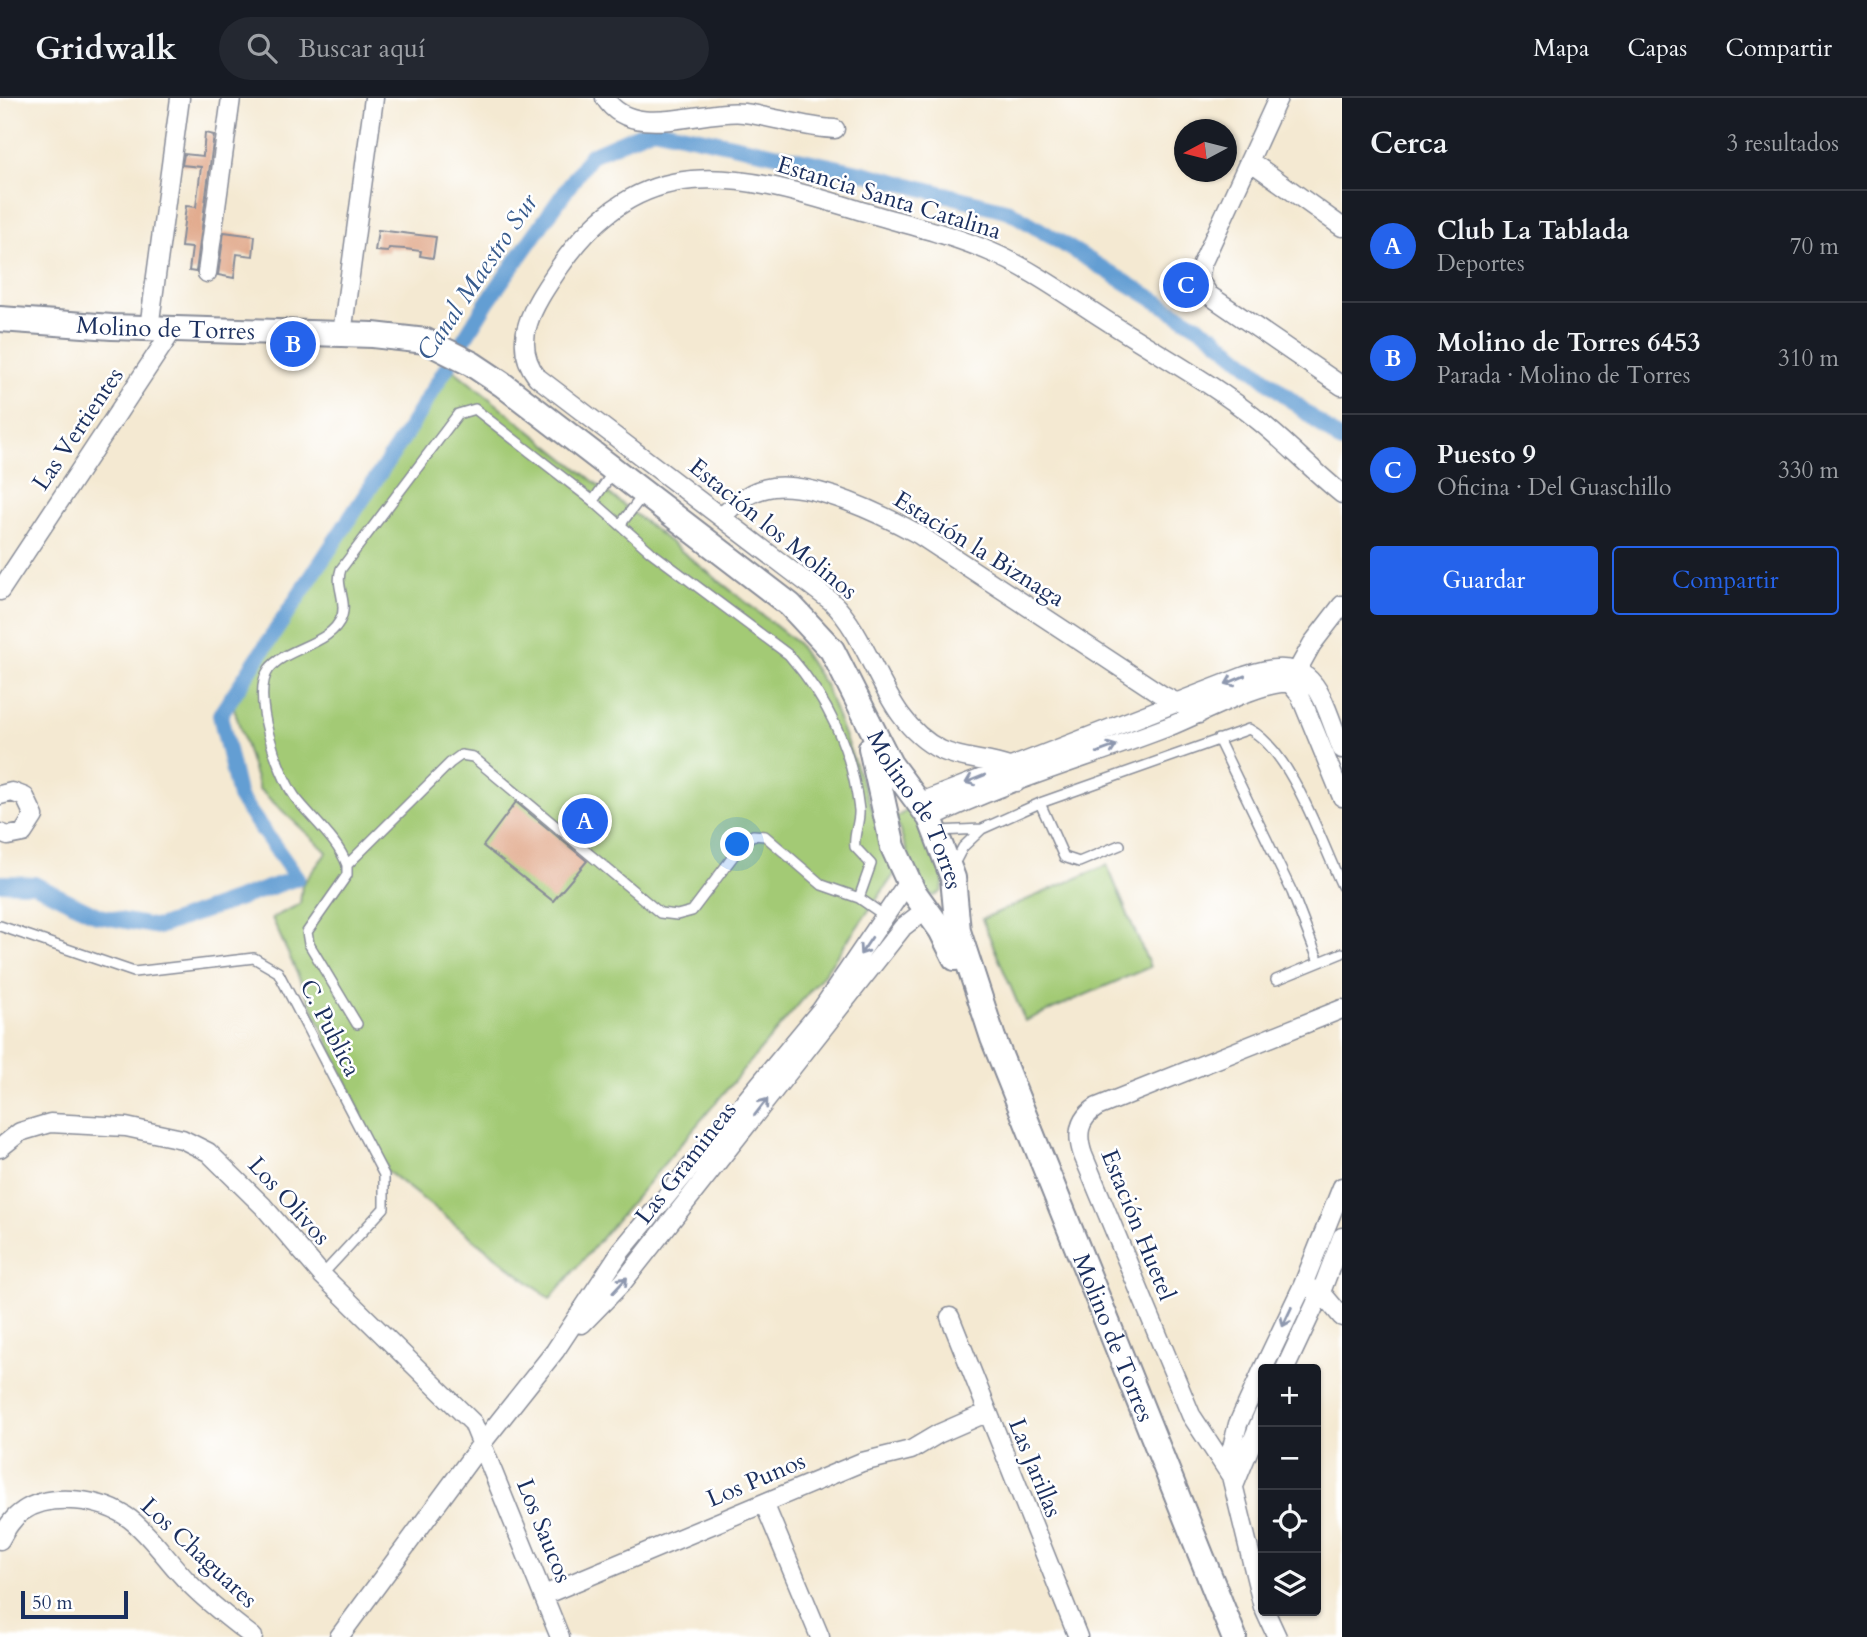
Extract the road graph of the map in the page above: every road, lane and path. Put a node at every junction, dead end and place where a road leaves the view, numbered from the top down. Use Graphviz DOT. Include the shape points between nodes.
graph roads {
  1 [pos="180,98"];
  2 [pos="231,98"];
  3 [pos="374,98"];
  4 [pos="605,98"];
  5 [pos="1278,98"];
  6 [pos="835,128"];
  7 [pos="1250,160"];
  8 [pos="1342,227"];
  9 [pos="207,273"];
  10 [pos="0,319"];
  11 [pos="149,328"];
  12 [pos="174,328"];
  13 [pos="342,334"];
  14 [pos="524,353"];
  15 [pos="1342,386"];
  16 [pos="524,401"];
  17 [pos="613,472"];
  18 [pos="1342,494"];
  19 [pos="643,495"];
  20 [pos="593,501"];
  21 [pos="722,517"];
  22 [pos="620,525"];
  23 [pos="710,543"];
  24 [pos="0,591"];
  25 [pos="1342,605"];
  26 [pos="1294,676"];
  27 [pos="1167,702"];
  28 [pos="859,707"];
  29 [pos="1199,714"];
  30 [pos="1164,729"];
  31 [pos="1218,739"];
  32 [pos="1342,750"];
  33 [pos="1013,774"];
  34 [pos="0,795"];
  35 [pos="1342,797"];
  36 [pos="1040,803"];
  37 [pos="929,817"];
  38 [pos="887,826"];
  39 [pos="982,829"];
  40 [pos="0,833"];
  41 [pos="1120,845"];
  42 [pos="347,865"];
  43 [pos="953,877"];
  44 [pos="908,882"];
  45 [pos="1342,887"];
  46 [pos="859,898"];
  47 [pos="925,910"];
  48 [pos="885,916"];
  49 [pos="0,926"];
  50 [pos="1342,953"];
  51 [pos="1319,962"];
  52 [pos="857,972"];
  53 [pos="1276,980"];
  54 [pos="1342,1009"];
  55 [pos="357,1024"];
  56 [pos="993,1038"];
  57 [pos="0,1148"];
  58 [pos="1342,1187"];
  59 [pos="1322,1238"];
  60 [pos="1340,1243"];
  61 [pos="323,1275"];
  62 [pos="1303,1285"];
  63 [pos="1321,1293"];
  64 [pos="950,1317"];
  65 [pos="1342,1317"];
  66 [pos="1265,1364"];
  67 [pos="1286,1364"];
  68 [pos="1258,1380"];
  69 [pos="986,1413"];
  70 [pos="1258,1427"];
  71 [pos="482,1443"];
  72 [pos="1227,1467"];
  73 [pos="1234,1486"];
  74 [pos="764,1503"];
  75 [pos="0,1540"];
  76 [pos="1258,1584"];
  77 [pos="544,1595"];
  78 [pos="1267,1616"];
  79 [pos="253,1637"];
  80 [pos="339,1637"];
  81 [pos="561,1637"];
  82 [pos="820,1637"];
  83 [pos="1078,1637"];
  84 [pos="1234,1637"];
  85 [pos="1277,1637"];
  1 -- 11 [label="street"];
  2 -- 9 [label="street"];
  3 -- 13 [label="street"];
  4 -- 6 [label="street" via="625,117 644,120 741,113 806,128"];
  5 -- 7 [label="street"];
  7 -- 8 [label="street"];
  7 -- 15 [label="street" via="1199,280 1209,295"];
  10 -- 11 [label="main road, Molino de Torres"];
  11 -- 12 [label="main road, Molino de Torres"];
  12 -- 13 [label="main road, Molino de Torres"];
  12 -- 24 [label="street, Las Vertientes"];
  13 -- 16 [label="main road, Molino de Torres" via="415,339 447,350"];
  14 -- 18 [label="street, Estancia Santa Catalina" via="527,323 540,299 577,242 611,208 639,192 681,182 720,180 779,187 972,244 1018,265 1232,400"];
  14 -- 21 [label="street, Estación los Molinos" via="537,377"];
  16 -- 17 [label="main road, Molino de Torres"];
  16 -- 23 [label="main road, Molino de Torres" via="556,420"];
  17 -- 19 [label="main road, Molino de Torres"];
  17 -- 20 [label="lane"];
  19 -- 22 [label="lane"];
  19 -- 23 [label="main road, Molino de Torres"];
  20 -- 22 [label="lane"];
  20 -- 42 [label="lane" via="475,409 466,409 341,569 338,578 344,603 334,629 270,668 263,683 269,737 293,793"];
  21 -- 27 [label="street, Estación la Biznaga" via="742,498 781,487 816,493 881,515 929,541"];
  21 -- 33 [label="street, Estación los Molinos" via="840,611 914,732 954,755"];
  22 -- 46 [label="lane" via="789,655 822,698 851,761 859,812 855,847 871,864"];
  23 -- 28 [label="main road, Molino de Torres" via="790,605 823,638 845,672"];
  25 -- 26 [label="street"];
  26 -- 27 [label="street, Estación los Molinos, one-way" via="1283,667 1255,672"];
  26 -- 29 [label="street, Estación los Molinos"];
  26 -- 32 [label="street" via="1318,690"];
  26 -- 35 [label="street"];
  27 -- 29 [label="street, Estación la Biznaga"];
  27 -- 30 [label="street"];
  27 -- 33 [label="street, Estación los Molinos"];
  28 -- 37 [label="main road, Molino de Torres" via="890,764"];
  28 -- 38 [label="main road, Molino de Torres" via="879,776"];
  29 -- 30 [label="street, Estación los Molinos"];
  33 -- 30 [label="street, Estación los Molinos, one-way"];
  31 -- 36 [label="lane"];
  31 -- 45 [label="lane" via="1249,729 1264,737 1289,773"];
  31 -- 51 [label="lane" via="1292,892"];
  33 -- 37 [label="street, Estación los Molinos"];
  34 -- 40 [label="street" via="12,792 25,797 34,816 23,833"];
  36 -- 39 [label="lane"];
  36 -- 41 [label="lane" via="1065,857 1079,862"];
  37 -- 38 [label="main road" via="895,806"];
  37 -- 39 [label="lane"];
  37 -- 43 [label="main road, Molino de Torres"];
  38 -- 44 [label="main road, Molino de Torres"];
  39 -- 43 [label="lane" via="958,853"];
  42 -- 46 [label="lane" via="461,755 473,757 660,913 692,911 753,835 765,836 822,885"];
  42 -- 55 [label="lane" via="347,876 307,932 309,944"];
  43 -- 47 [label="main road" via="950,897"];
  43 -- 56 [label="main road, Molino de Torres" via="958,931"];
  44 -- 47 [label="main road, Molino de Torres"];
  44 -- 48 [label="street"];
  46 -- 48 [label="lane"];
  47 -- 52 [label="street"];
  47 -- 56 [label="main road, Molino de Torres" via="944,936"];
  48 -- 52 [label="street, one-way"];
  49 -- 61 [label="lane, C. Publica" via="134,972 254,958 278,971 384,1175 384,1208"];
  50 -- 51 [label="lane"];
  51 -- 53 [label="lane"];
  52 -- 71 [label="street, Las Gramineas" via="621,1251 555,1351"];
  54 -- 72 [label="street, Estación Huetel" via="1097,1107 1080,1125 1083,1156 1163,1351 1200,1432"];
  56 -- 84 [label="main road, Molino de Torres"];
  57 -- 61 [label="street, Los Olivos" via="20,1132 50,1123 127,1127 198,1145 242,1184"];
  58 -- 59 [label="street"];
  59 -- 60 [label="street"];
  59 -- 62 [label="street"];
  60 -- 63 [label="street"];
  61 -- 71 [label="street, Los Olivos" via="468,1416"];
  62 -- 63 [label="street"];
  62 -- 66 [label="street, one-way"];
  63 -- 65 [label="street"];
  63 -- 67 [label="street"];
  64 -- 69 [label="street, Las Jarillas"];
  68 -- 72 [label="street" via="1238,1424"];
  69 -- 74 [label="street, Los Punos" via="911,1450 862,1462"];
  69 -- 83 [label="street, Las Jarillas"];
  70 -- 73 [label="street"];
  71 -- 77 [label="street, Los Saucos"];
  71 -- 80 [label="street, Las Gramineas"];
  72 -- 73 [label="street, Estación Huetel"];
  73 -- 76 [label="street, Estación Huetel"];
  74 -- 77 [label="street, Los Punos"];
  74 -- 82 [label="street"];
  75 -- 79 [label="street, Los Chaguares" via="15,1518 33,1506 52,1501 110,1508 138,1526 189,1583"];
  77 -- 81 [label="street, Los Saucos"];
  78 -- 85 [label="street, Estación Huetel"];
}
